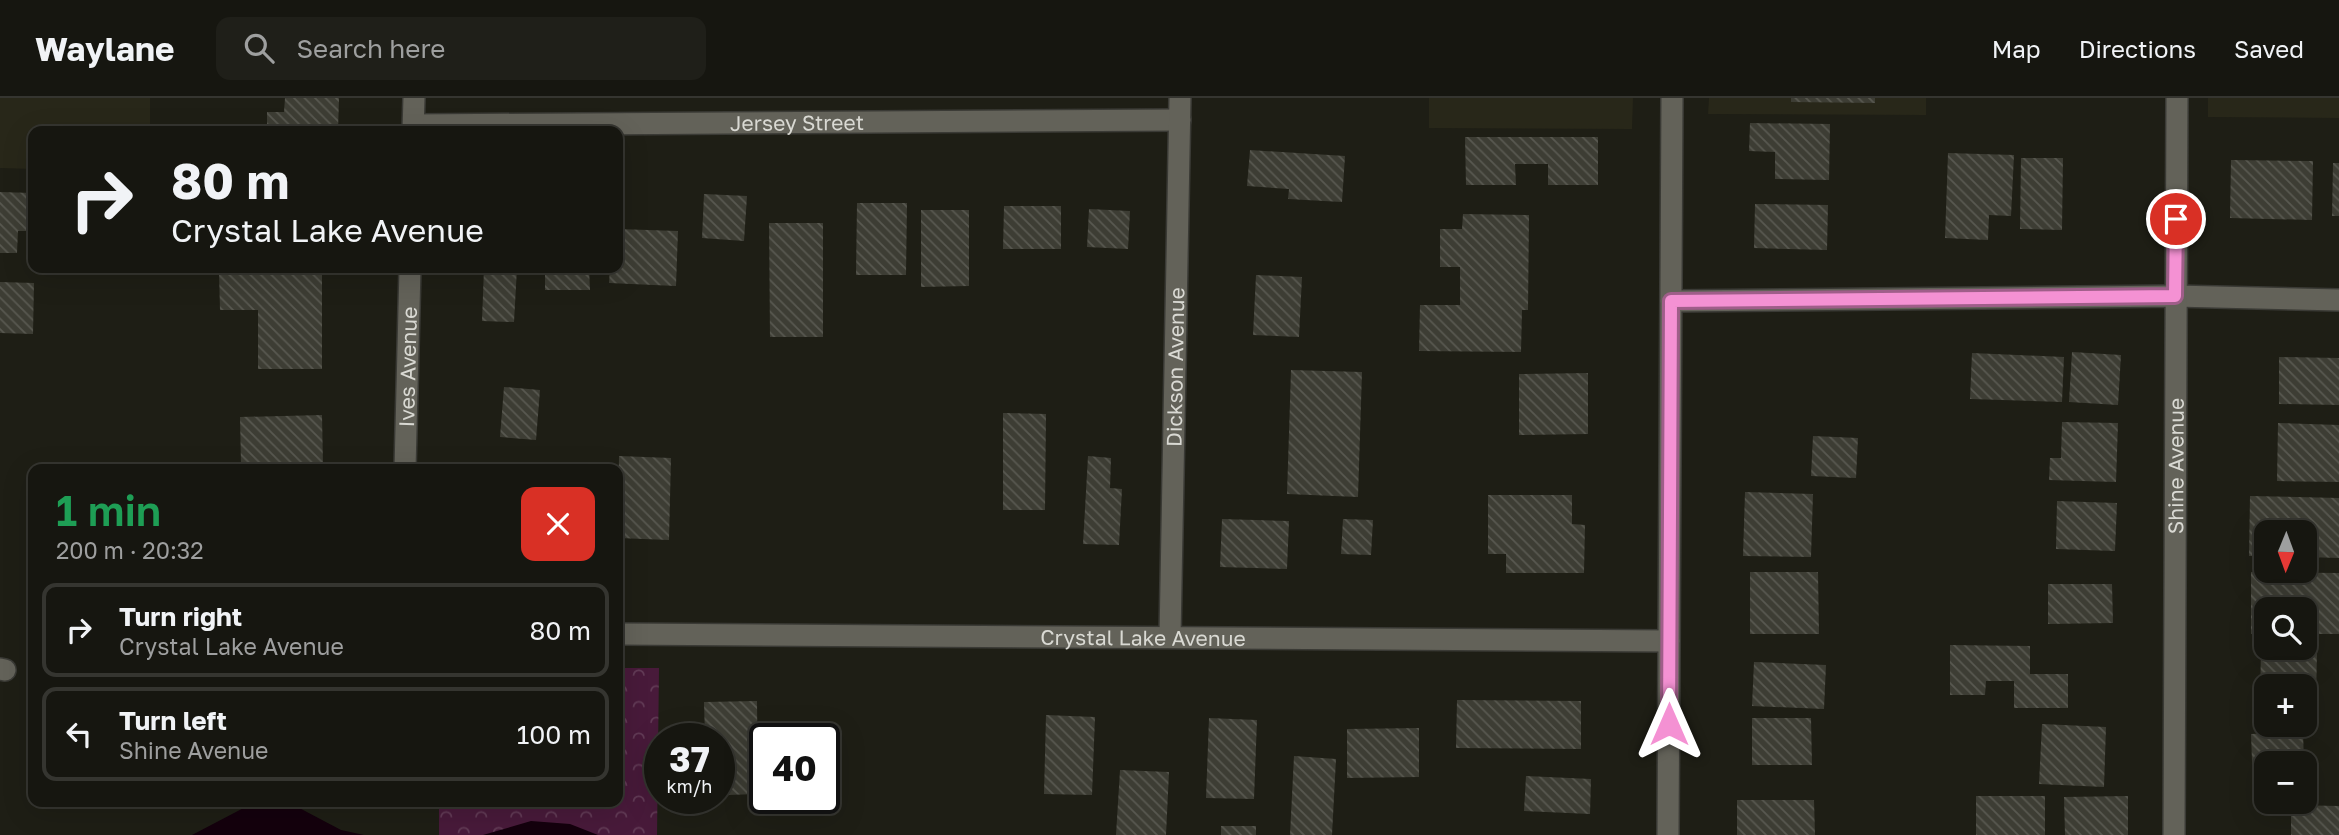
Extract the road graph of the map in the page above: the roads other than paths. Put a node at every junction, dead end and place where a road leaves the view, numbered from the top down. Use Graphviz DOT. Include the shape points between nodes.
graph roads {
  1 [pos="414,98"];
  2 [pos="1180,98"];
  3 [pos="1672,98"];
  4 [pos="2177,98"];
  5 [pos="1180,120"];
  6 [pos="413,126"];
  7 [pos="605,126"];
  8 [pos="410,273"];
  9 [pos="2175,296"];
  10 [pos="2339,300"];
  11 [pos="1671,301"];
  12 [pos="405,464"];
  13 [pos="623,634"];
  14 [pos="1170,637"];
  15 [pos="1669,641"];
  16 [pos="1668,835"];
  17 [pos="2174,835"];
  1 -- 6 [label="street"];
  2 -- 5 [label="street, Dickson Avenue"];
  3 -- 11 [label="street"];
  4 -- 9 [label="street, Shine Avenue"];
  5 -- 7 [label="street, Jersey Street"];
  5 -- 14 [label="street, Dickson Avenue"];
  8 -- 12 [label="street, Ives Avenue"];
  9 -- 10 [label="street"];
  9 -- 11 [label="street"];
  9 -- 17 [label="street, Shine Avenue"];
  11 -- 15 [label="street"];
  13 -- 14 [label="street, Crystal Lake Avenue"];
  14 -- 15 [label="street, Crystal Lake Avenue"];
  15 -- 16 [label="street"];
}
